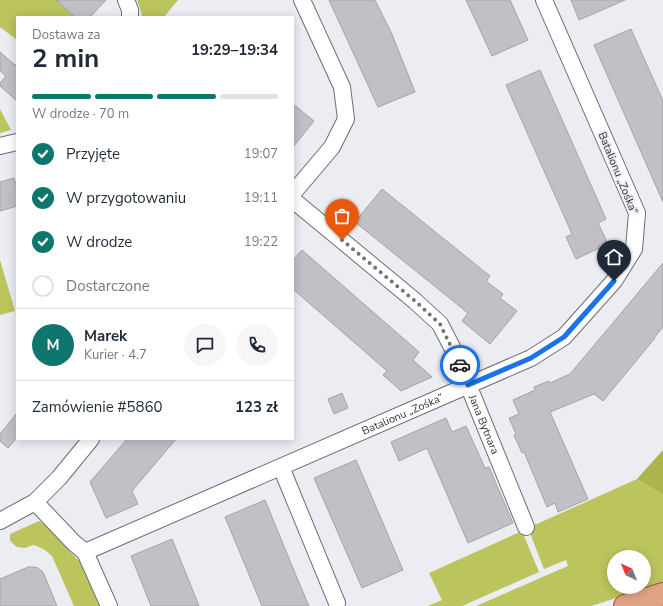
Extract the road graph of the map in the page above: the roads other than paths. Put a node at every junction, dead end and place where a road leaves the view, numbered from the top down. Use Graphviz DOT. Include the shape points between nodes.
graph roads {
  1 [pos="126,0"];
  2 [pos="302,0"];
  3 [pos="544,0"];
  4 [pos="130,16"];
  5 [pos="16,142"];
  6 [pos="0,146"];
  7 [pos="294,192"];
  8 [pos="294,201"];
  9 [pos="468,385"];
  10 [pos="90,440"];
  11 [pos="281,467"];
  12 [pos="35,502"];
  13 [pos="0,521"];
  14 [pos="526,527"];
  15 [pos="85,552"];
  16 [pos="663,594"];
  17 [pos="337,603"];
  18 [pos="109,606"];
  19 [pos="625,606"];
  1 -- 4 [label="street"];
  2 -- 7 [label="street" via="342,88 346,119 332,146"];
  3 -- 9 [label="street, Batalionu „Zośka”" via="637,214 634,249 614,281 564,337 531,358"];
  5 -- 6 [label="street"];
  8 -- 9 [label="street, Jana Bytnara" via="440,324"];
  9 -- 11 [label="street, Batalionu „Zośka”"];
  9 -- 14 [label="street, Jana Bytnara"];
  10 -- 12 [label="street"];
  11 -- 15 [label="street, Batalionu „Zośka”"];
  11 -- 17 [label="street"];
  12 -- 13 [label="street"];
  12 -- 15 [label="street"];
  15 -- 18 [label="street"];
  16 -- 19 [label="main road"];
}
